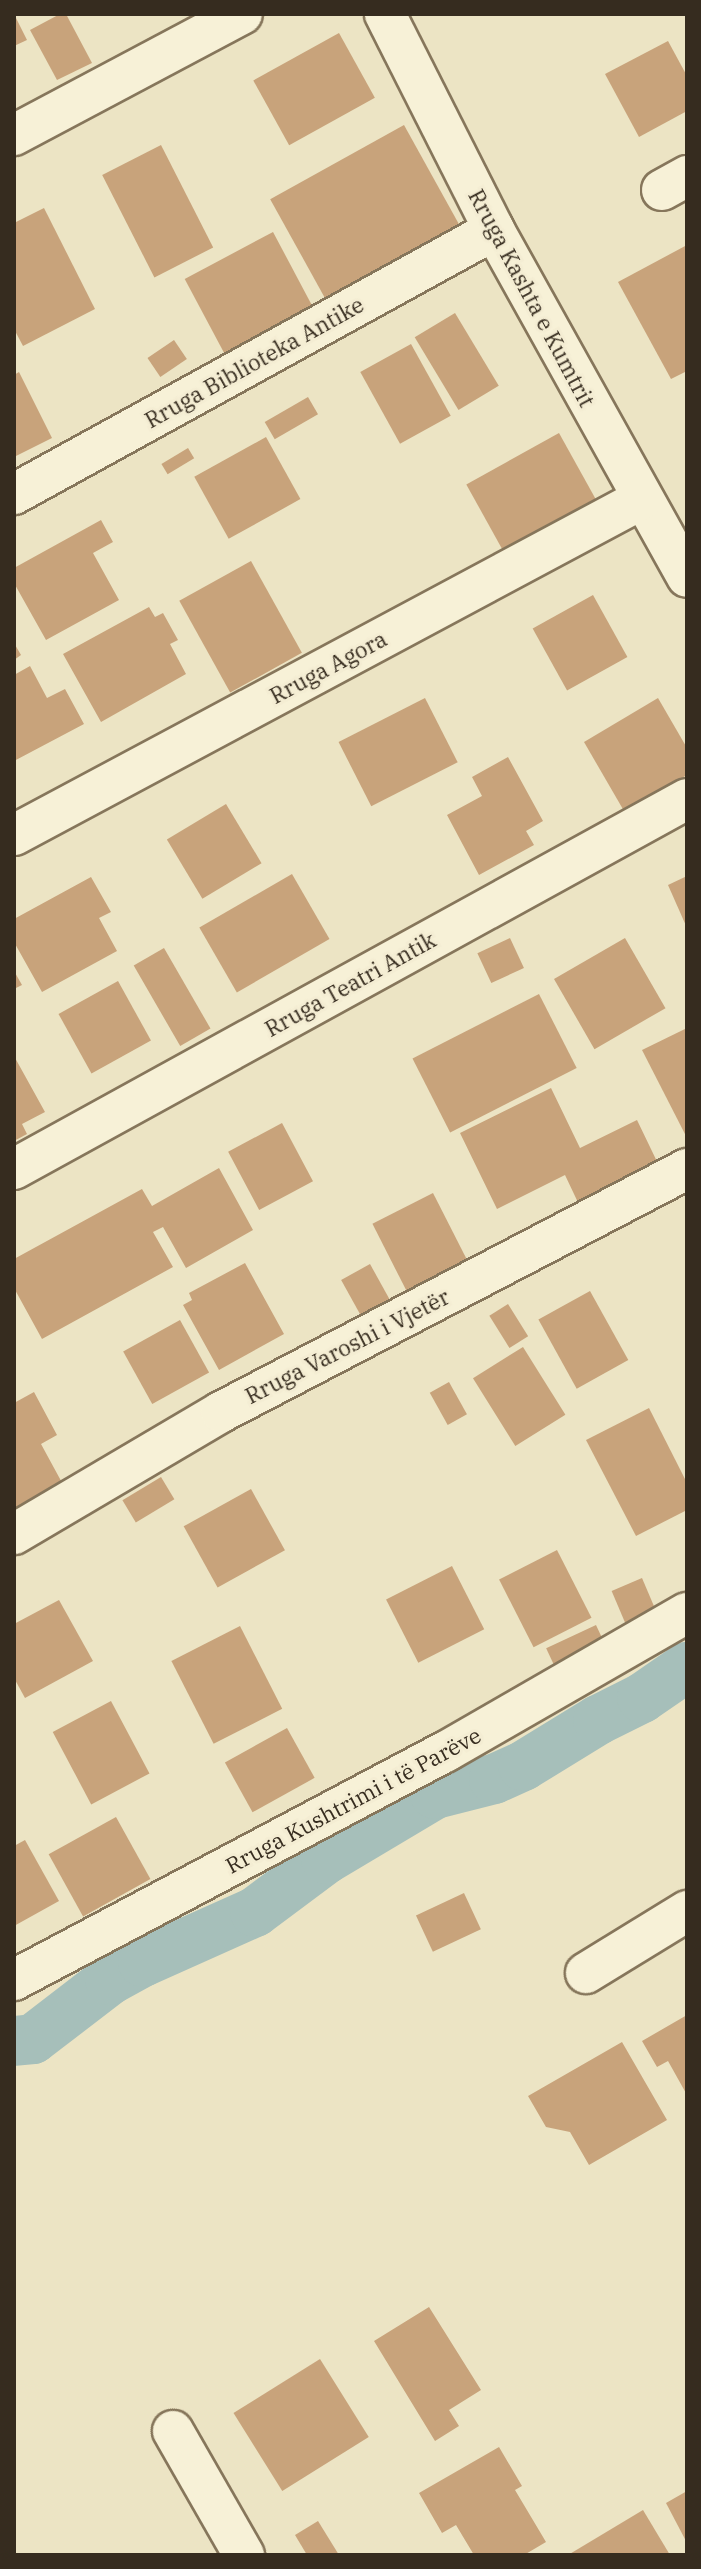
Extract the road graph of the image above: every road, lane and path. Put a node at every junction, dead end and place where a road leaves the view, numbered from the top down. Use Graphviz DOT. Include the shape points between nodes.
graph roads {
  1 [pos="242,14"];
  2 [pos="385,14"];
  3 [pos="14,135"];
  4 [pos="494,230"];
  5 [pos="14,494"];
  6 [pos="642,499"];
  7 [pos="687,577"];
  8 [pos="687,799"];
  9 [pos="14,835"];
  10 [pos="14,1169"];
  11 [pos="687,1169"];
  12 [pos="14,1534"];
  13 [pos="687,1613"];
  14 [pos="687,1911"];
  15 [pos="586,1973"];
  16 [pos="14,1980"];
  17 [pos="173,2431"];
  18 [pos="244,2555"];
  1 -- 3 [label="street"];
  2 -- 4 [label="street, Rruga Kashta e Kumtrit"];
  4 -- 5 [label="street, Rruga Biblioteka Antike"];
  4 -- 6 [label="street, Rruga Kashta e Kumtrit"];
  6 -- 7 [label="street, Rruga Kashta e Kumtrit"];
  6 -- 9 [label="street, Rruga Agora"];
  8 -- 10 [label="street, Rruga Teatri Antik"];
  11 -- 12 [label="street, Rruga Varoshi i Vjetër" via="221,1412"];
  13 -- 16 [label="street, Rruga Kushtrimi i të Parëve" via="445,1752"];
  14 -- 15 [label="street"];
  17 -- 18 [label="street"];
}
